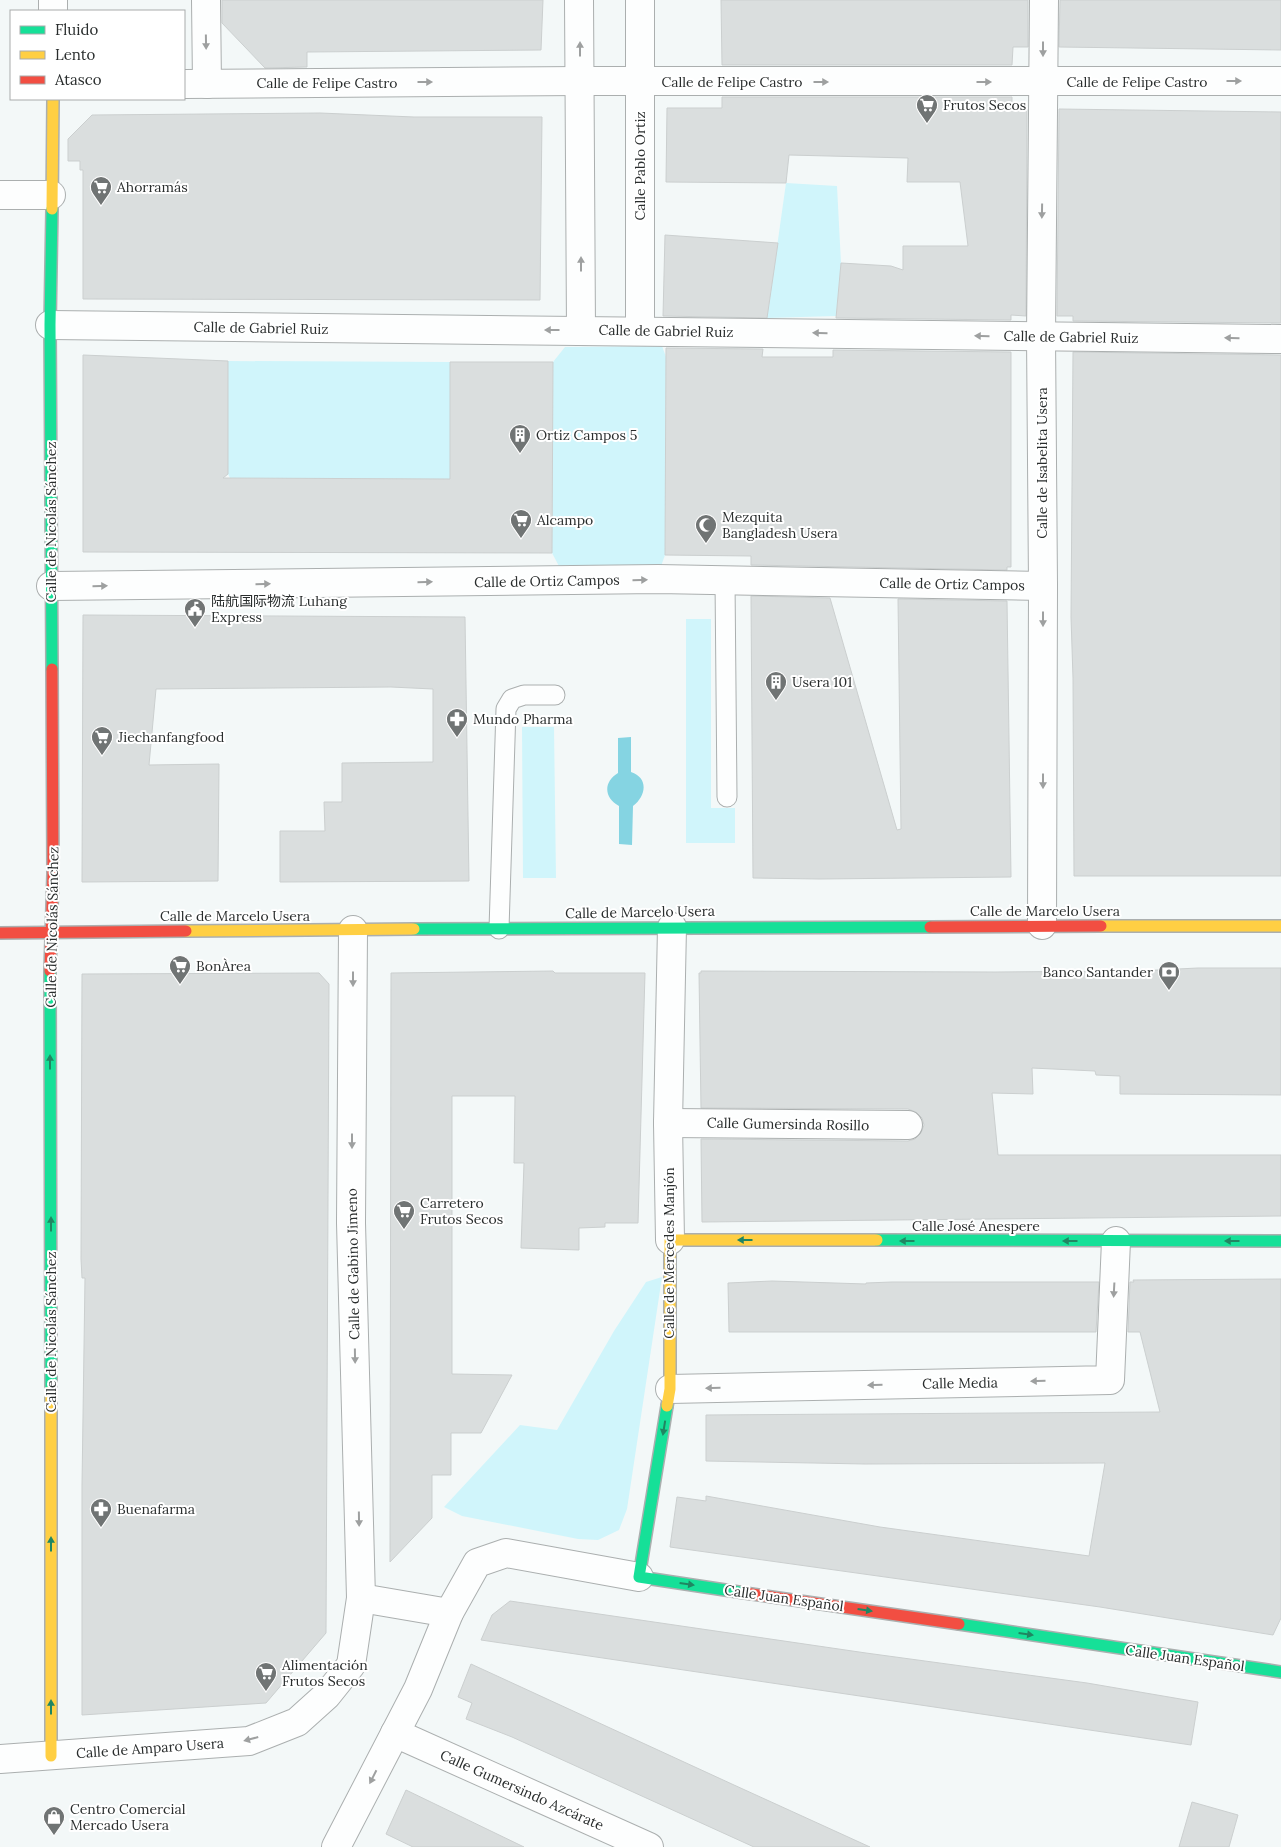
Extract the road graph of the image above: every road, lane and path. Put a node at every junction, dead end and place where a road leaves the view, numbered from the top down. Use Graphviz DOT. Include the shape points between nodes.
graph roads {
  1 [pos="206,0"];
  2 [pos="580,0"];
  3 [pos="640,0"];
  4 [pos="1044,0"];
  5 [pos="580,81"];
  6 [pos="1281,81"];
  7 [pos="640,82"];
  8 [pos="1044,82"];
  9 [pos="195,84"];
  10 [pos="53,100"];
  11 [pos="0,195"];
  12 [pos="51,195"];
  13 [pos="50,325"];
  14 [pos="581,330"];
  15 [pos="640,331"];
  16 [pos="1041,336"];
  17 [pos="1281,339"];
  18 [pos="725,580"];
  19 [pos="51,586"];
  20 [pos="1043,586"];
  21 [pos="555,695"];
  22 [pos="727,797"];
  23 [pos="1042,925"];
  24 [pos="672,926"];
  25 [pos="1281,926"];
  26 [pos="499,929"];
  27 [pos="353,930"];
  28 [pos="52,932"];
  29 [pos="0,933"];
  30 [pos="668,1122"];
  31 [pos="908,1125"];
  32 [pos="670,1240"];
  33 [pos="1116,1241"];
  34 [pos="1281,1241"];
  35 [pos="670,1389"];
  36 [pos="639,1576"];
  37 [pos="360,1598"];
  38 [pos="449,1613"];
  39 [pos="1281,1672"];
  40 [pos="297,1722"];
  41 [pos="395,1733"];
  42 [pos="52,1756"];
  43 [pos="0,1758"];
  44 [pos="336,1847"];
  45 [pos="649,1847"];
  1 -- 9 [label="street, one-way"];
  5 -- 2 [label="street, one-way"];
  3 -- 7 [label="street, Calle Pablo Ortiz"];
  4 -- 8 [label="street, Calle de Isabelita Usera, one-way"];
  5 -- 7 [label="street, Calle de Felipe Castro"];
  9 -- 5 [label="street, Calle de Felipe Castro, one-way"];
  14 -- 5 [label="street, one-way"];
  8 -- 6 [label="street, Calle de Felipe Castro, one-way"];
  7 -- 8 [label="street, Calle de Felipe Castro, one-way"];
  7 -- 15 [label="street, Calle Pablo Ortiz"];
  8 -- 16 [label="street, Calle de Isabelita Usera, one-way"];
  10 -- 12 [label="street, Calle de Nicolás Sánchez"];
  11 -- 12 [label="street"];
  12 -- 13 [label="street, Calle de Nicolás Sánchez"];
  14 -- 13 [label="street, Calle de Gabriel Ruiz, one-way"];
  13 -- 19 [label="street, Calle de Nicolás Sánchez"];
  14 -- 15 [label="street, Calle de Gabriel Ruiz"];
  16 -- 15 [label="street, Calle de Gabriel Ruiz, one-way"];
  17 -- 16 [label="street, Calle de Gabriel Ruiz, one-way"];
  16 -- 20 [label="street, Calle de Isabelita Usera"];
  19 -- 18 [label="street, Calle de Ortiz Campos, one-way"];
  18 -- 20 [label="street, Calle de Ortiz Campos"];
  18 -- 22 [label="lane"];
  19 -- 28 [label="street, Calle de Nicolás Sánchez"];
  20 -- 23 [label="street, Calle de Isabelita Usera, one-way"];
  21 -- 26 [label="lane" via="524,695 512,699 506,709"];
  23 -- 24 [label="street, Calle de Marcelo Usera"];
  23 -- 25 [label="street, Calle de Marcelo Usera"];
  24 -- 26 [label="street, Calle de Marcelo Usera"];
  24 -- 30 [label="street, Calle de Mercedes Manjón"];
  26 -- 27 [label="street, Calle de Marcelo Usera"];
  27 -- 28 [label="street, Calle de Marcelo Usera"];
  27 -- 37 [label="street, Calle de Gabino Jimeno, one-way" via="351,1223"];
  28 -- 29 [label="street, Calle de Marcelo Usera"];
  42 -- 28 [label="street, Calle de Nicolás Sánchez, one-way"];
  30 -- 31 [label="street, Calle Gumersinda Rosillo"];
  30 -- 32 [label="street, Calle de Mercedes Manjón"];
  33 -- 32 [label="street, Calle José Anespere, one-way"];
  32 -- 35 [label="street, Calle de Mercedes Manjón"];
  34 -- 33 [label="street, Calle José Anespere, one-way"];
  33 -- 35 [label="street, Calle Media, one-way" via="1110,1380"];
  35 -- 36 [label="street, Calle de Mercedes Manjón, one-way"];
  36 -- 38 [label="street, Calle Juan Español" via="506,1553 477,1563"];
  36 -- 39 [label="street, Calle Juan Español, one-way"];
  37 -- 38 [label="street"];
  37 -- 40 [label="street, Calle de Gabino Jimeno" via="350,1665 327,1695"];
  38 -- 41 [label="street, Calle Juan Español" via="418,1689"];
  40 -- 42 [label="street, Calle de Amparo Usera, one-way" via="249,1741"];
  41 -- 44 [label="street, Calle Juan Español, one-way"];
  41 -- 45 [label="street, Calle Gumersindo Azcárate"];
  42 -- 43 [label="street, Calle de Amparo Usera"];
}
